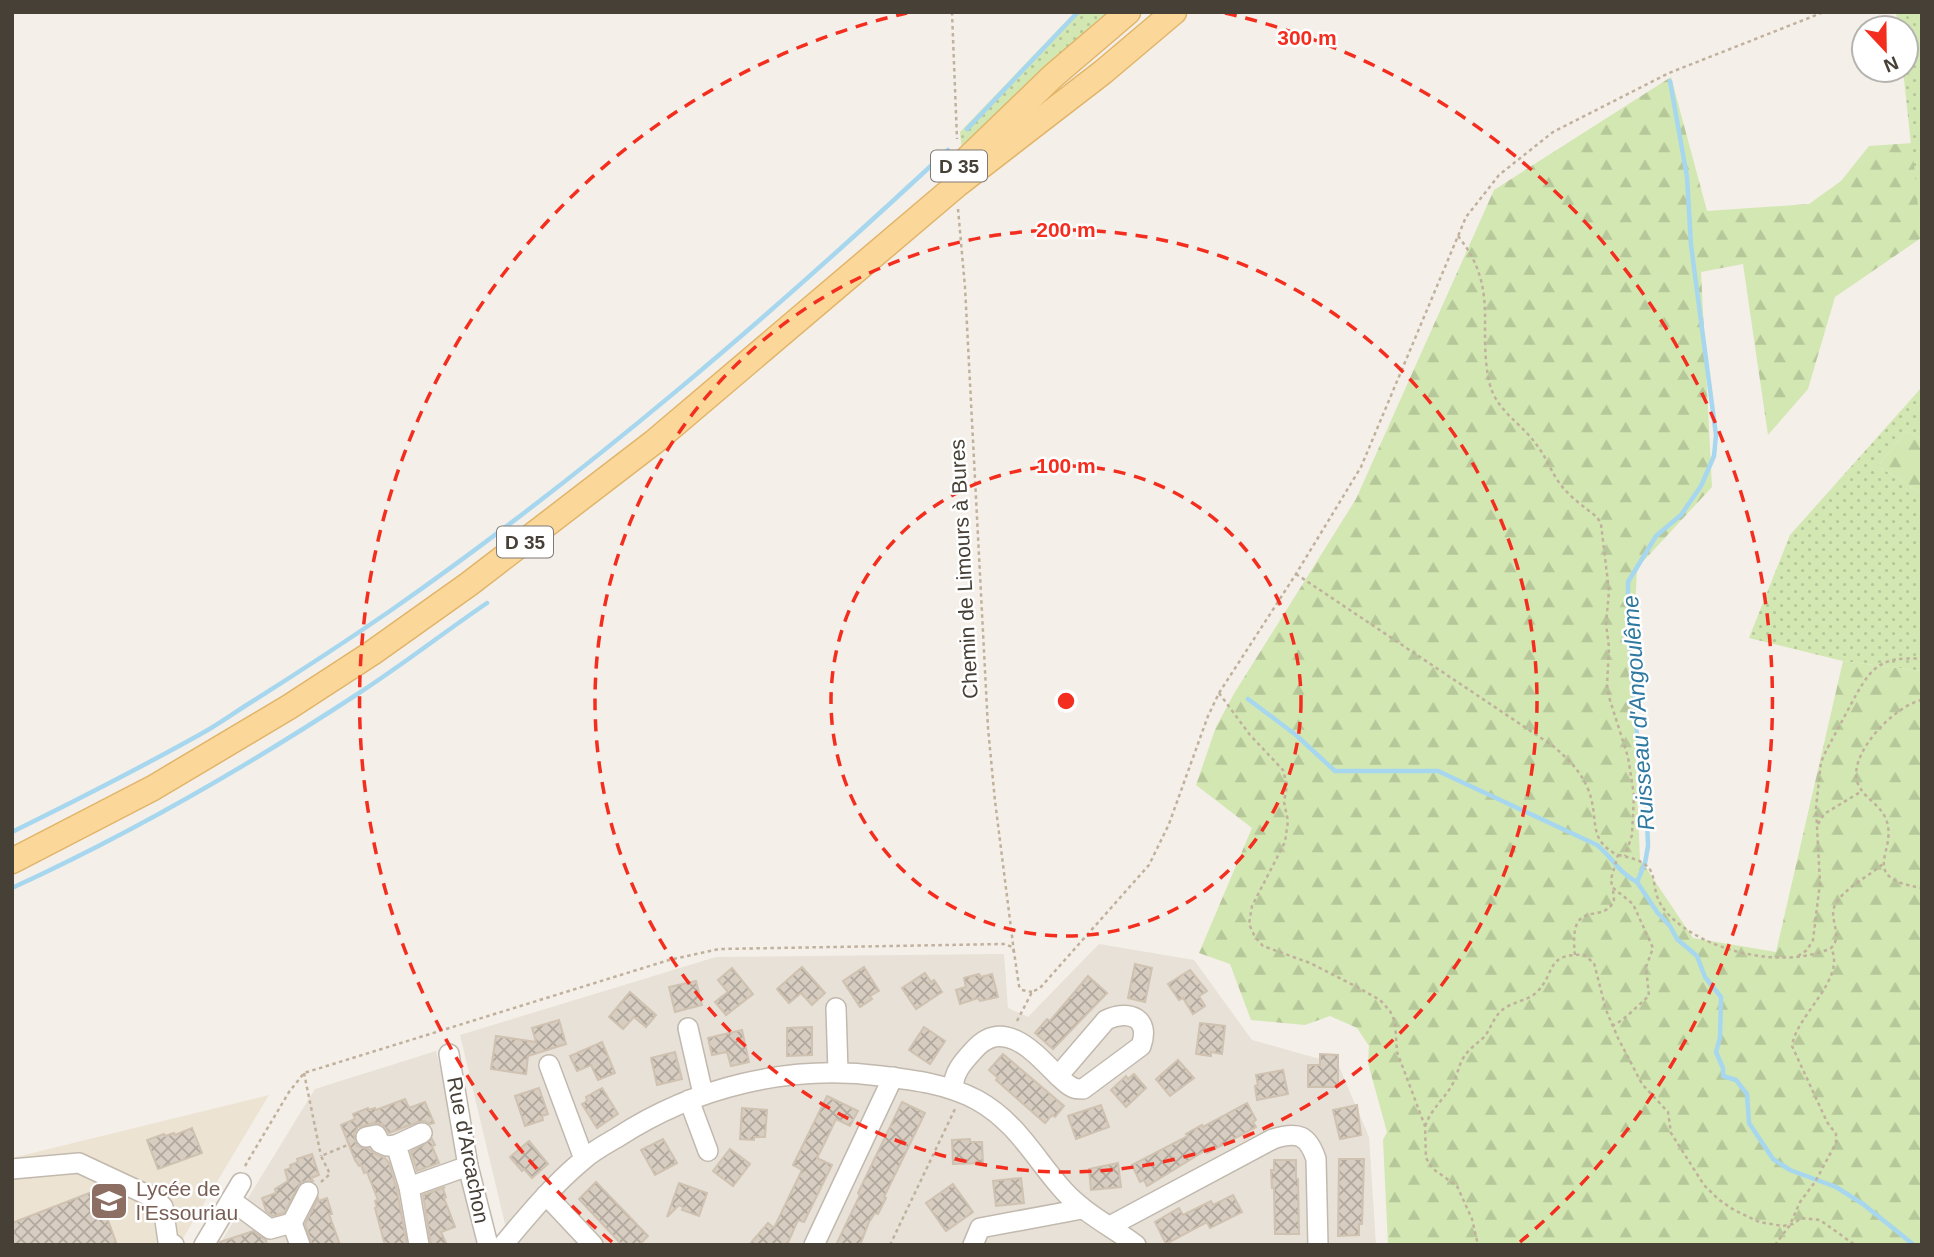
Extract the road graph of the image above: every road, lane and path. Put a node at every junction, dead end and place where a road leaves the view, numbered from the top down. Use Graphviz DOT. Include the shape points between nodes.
graph roads {
  1 [pos="952,12"];
  2 [pos="1128,12"];
  3 [pos="1174,12"];
  4 [pos="1824,12"];
  5 [pos="958,176"];
  6 [pos="1458,236"];
  7 [pos="1296,574"];
  8 [pos="1922,659"];
  9 [pos="1219,693"];
  10 [pos="1922,700"];
  11 [pos="1862,791"];
  12 [pos="1816,826"];
  13 [pos="60,836"];
  14 [pos="1618,855"];
  15 [pos="12,856"];
  16 [pos="1625,856"];
  17 [pos="12,862"];
  18 [pos="1883,864"];
  19 [pos="1612,887"];
  20 [pos="1922,888"];
  21 [pos="1831,948"];
  22 [pos="1014,952"];
  23 [pos="1575,955"];
  24 [pos="1797,956"];
  25 [pos="1032,992"];
  26 [pos="836,1007"];
  27 [pos="1612,1027"];
  28 [pos="688,1028"];
  29 [pos="1012,1037"];
  30 [pos="449,1054"];
  31 [pos="549,1065"];
  32 [pos="838,1072"];
  33 [pos="304,1073"];
  34 [pos="1058,1076"];
  35 [pos="893,1077"];
  36 [pos="953,1088"];
  37 [pos="696,1097"];
  38 [pos="1426,1126"];
  39 [pos="422,1133"];
  40 [pos="366,1137"];
  41 [pos="396,1144"];
  42 [pos="708,1151"];
  43 [pos="321,1156"];
  44 [pos="584,1158"];
  45 [pos="468,1166"];
  46 [pos="12,1169"];
  47 [pos="409,1187"];
  48 [pos="236,1191"];
  49 [pos="308,1192"];
  50 [pos="546,1195"];
  51 [pos="1082,1209"];
  52 [pos="292,1223"];
  53 [pos="1790,1225"];
  54 [pos="1110,1226"];
  55 [pos="169,1244"];
  56 [pos="204,1245"];
  57 [pos="300,1245"];
  58 [pos="419,1245"];
  59 [pos="488,1245"];
  60 [pos="503,1245"];
  61 [pos="593,1245"];
  62 [pos="814,1245"];
  63 [pos="890,1245"];
  64 [pos="973,1245"];
  65 [pos="1136,1245"];
  66 [pos="1318,1245"];
  67 [pos="1478,1245"];
  68 [pos="1775,1245"];
  69 [pos="1855,1245"];
  1 -- 5 [label="path, Chemin de Limours à Bures"];
  2 -- 5 [label="main road, D 35" via="1053,76"];
  3 -- 5 [label="main road, D 35" via="1102,72"];
  4 -- 6 [label="path" via="1669,73 1553,132 1499,175 1466,217"];
  5 -- 13 [label="main road, D 35" via="869,260 654,442 469,584 289,708"];
  5 -- 22 [label="path, Chemin de Limours à Bures" via="988,728"];
  6 -- 7 [label="path" via="1361,467"];
  6 -- 16 [label="path" via="1476,262 1481,279 1487,363 1495,398 1537,444 1559,483 1601,524 1609,591 1607,685 1634,795 1632,835"];
  7 -- 9 [label="path"];
  7 -- 14 [label="path" via="1572,762 1592,801 1598,840"];
  8 -- 12 [label="path" via="1885,662 1865,678 1821,762"];
  9 -- 25 [label="path" via="1149,865"];
  9 -- 38 [label="path" via="1250,736 1283,770 1287,785 1285,842 1252,906 1249,924 1255,937 1263,946 1310,962 1357,986 1390,1011 1397,1052"];
  10 -- 11 [label="path" via="1894,716 1865,748 1856,771"];
  11 -- 12 [label="path" via="1824,814"];
  11 -- 18 [label="path" via="1886,817"];
  12 -- 24 [label="path" via="1820,883 1813,940 1808,950"];
  13 -- 15 [label="main road, D 35"];
  13 -- 17 [label="main road, D 35"];
  14 -- 16 [label="path"];
  14 -- 19 [label="path"];
  16 -- 24 [label="path" via="1650,867 1661,904 1691,932 1741,953"];
  18 -- 20 [label="path" via="1894,881"];
  18 -- 21 [label="path" via="1835,905 1836,939"];
  19 -- 23 [label="path" via="1613,905 1575,925"];
  19 -- 27 [label="path" via="1633,904 1653,948 1646,967 1649,996"];
  21 -- 24 [label="path"];
  21 -- 53 [label="path" via="1835,958 1830,976 1805,1014 1792,1046 1836,1134 1836,1143"];
  22 -- 25 [label="path, Chemin de Limours à Bures" via="1017,982 1022,990"];
  22 -- 33 [label="path" via="1005,944 719,949 669,960"];
  23 -- 27 [label="path" via="1594,963"];
  23 -- 38 [label="path" via="1555,962 1533,996 1499,1014 1486,1035 1468,1050"];
  25 -- 29 [label="path"];
  26 -- 32 [label="street"];
  27 -- 53 [label="path" via="1642,1084 1666,1108 1677,1145 1704,1185 1717,1199 1759,1222"];
  28 -- 37 [label="street"];
  29 -- 34 [label="street"];
  29 -- 36 [label="street" via="999,1036 977,1046 954,1076"];
  30 -- 45 [label="street, Rue d'Arcachon"];
  31 -- 44 [label="street"];
  32 -- 35 [label="street"];
  32 -- 37 [label="street" via="771,1077"];
  33 -- 43 [label="path"];
  33 -- 48 [label="path" via="237,1180"];
  35 -- 36 [label="street"];
  35 -- 62 [label="street"];
  36 -- 51 [label="street" via="1010,1124"];
  36 -- 63 [label="path" via="956,1106"];
  37 -- 42 [label="street"];
  37 -- 44 [label="street"];
  38 -- 67 [label="path" via="1426,1158 1433,1170 1457,1186"];
  39 -- 41 [label="street"];
  40 -- 41 [label="street" via="376,1135 380,1143"];
  40 -- 43 [label="path"];
  41 -- 47 [label="street"];
  43 -- 49 [label="path" via="330,1174"];
  44 -- 50 [label="street"];
  45 -- 47 [label="street"];
  45 -- 59 [label="street, Rue d'Arcachon"];
  46 -- 55 [label="street" via="79,1163 156,1199 163,1207"];
  47 -- 58 [label="street"];
  48 -- 52 [label="street" via="270,1229"];
  48 -- 56 [label="street"];
  49 -- 52 [label="street"];
  50 -- 60 [label="street"];
  50 -- 61 [label="street"];
  51 -- 54 [label="street"];
  51 -- 64 [label="street" via="980,1228"];
  52 -- 57 [label="street"];
  53 -- 68 [label="path"];
  53 -- 69 [label="path" via="1801,1219 1820,1220"];
  54 -- 65 [label="street"];
  54 -- 66 [label="street" via="1273,1139 1295,1135 1312,1147 1316,1160"];
}
